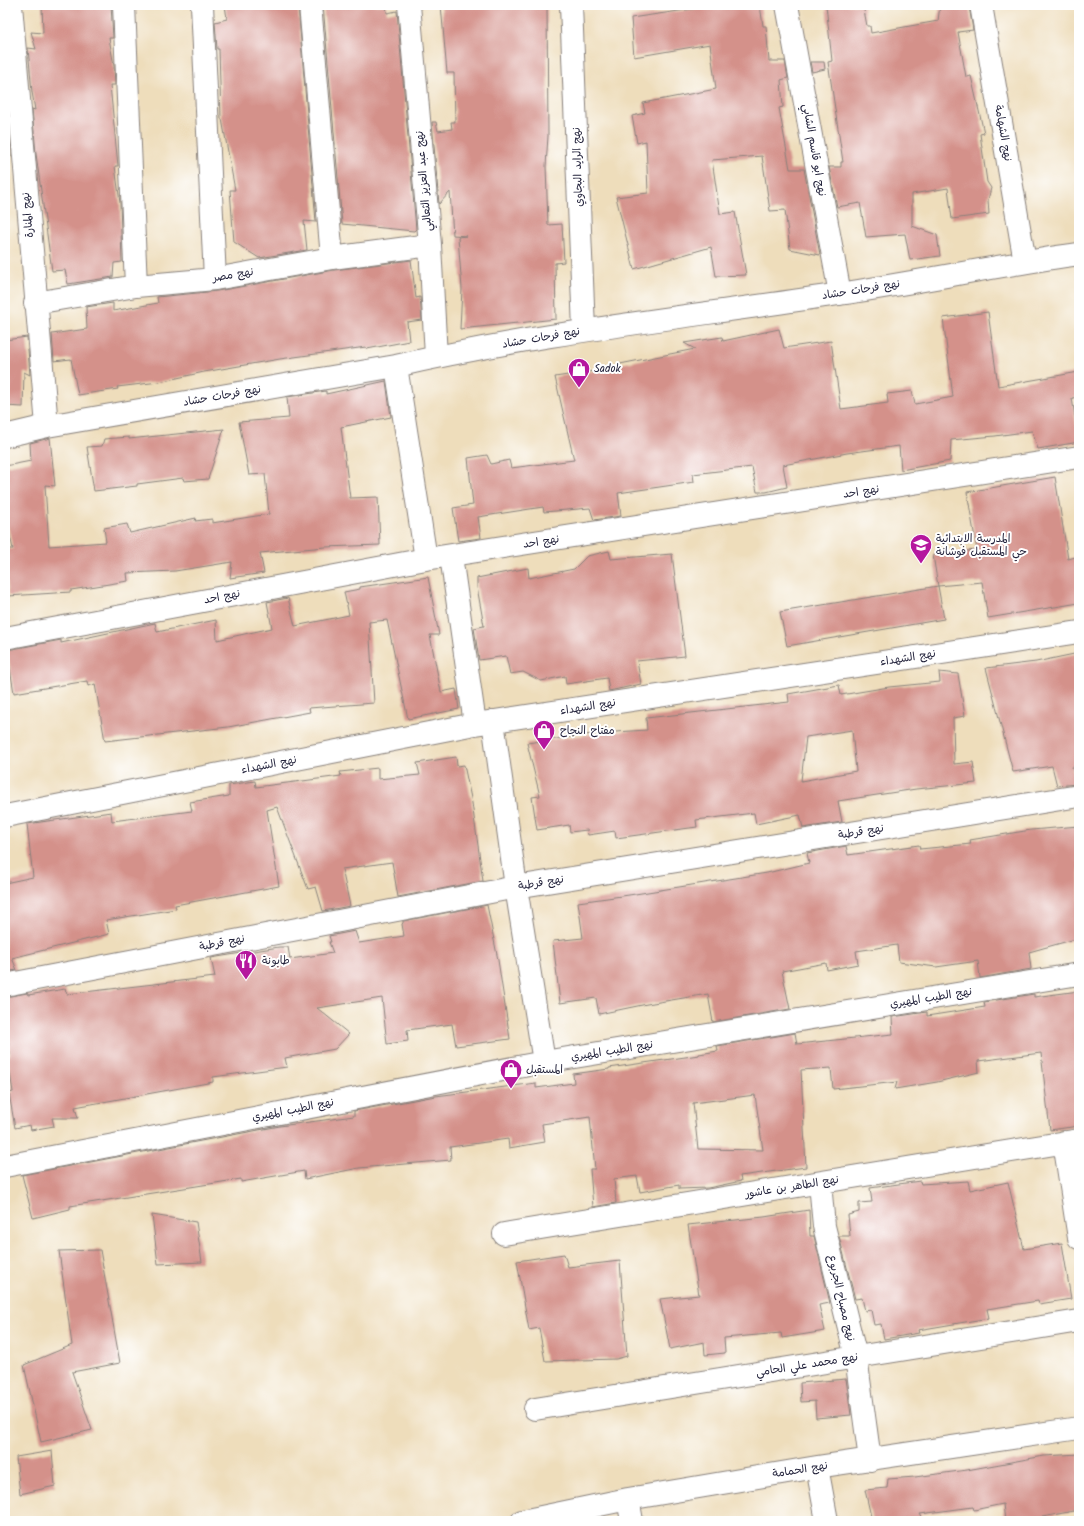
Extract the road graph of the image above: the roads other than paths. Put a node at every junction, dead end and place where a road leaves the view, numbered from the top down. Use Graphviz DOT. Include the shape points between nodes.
graph roads {
  1 [pos="11,5"];
  2 [pos="124,5"];
  3 [pos="202,5"];
  4 [pos="310,5"];
  5 [pos="409,5"];
  6 [pos="571,5"];
  7 [pos="787,5"];
  8 [pos="981,5"];
  9 [pos="430,245"];
  10 [pos="1079,254"];
  11 [pos="332,258"];
  12 [pos="1025,262"];
  13 [pos="215,279"];
  14 [pos="136,286"];
  15 [pos="840,294"];
  16 [pos="35,303"];
  17 [pos="584,330"];
  18 [pos="436,356"];
  19 [pos="396,366"];
  20 [pos="46,426"];
  21 [pos="5,436"];
  22 [pos="1079,457"];
  23 [pos="451,556"];
  24 [pos="426,559"];
  25 [pos="1079,632"];
  26 [pos="5,638"];
  27 [pos="484,723"];
  28 [pos="1079,796"];
  29 [pos="5,816"];
  30 [pos="516,887"];
  31 [pos="1079,974"];
  32 [pos="5,985"];
  33 [pos="544,1062"];
  34 [pos="1072,1141"];
  35 [pos="5,1166"];
  36 [pos="820,1183"];
  37 [pos="504,1234"];
  38 [pos="1079,1238"];
  39 [pos="1079,1321"];
  40 [pos="856,1357"];
  41 [pos="535,1409"];
  42 [pos="1079,1428"];
  43 [pos="870,1460"];
  44 [pos="817,1467"];
  45 [pos="628,1499"];
  46 [pos="522,1521"];
  47 [pos="632,1521"];
  48 [pos="827,1521"];
  1 -- 16 [label="street, نهج المنارة"];
  2 -- 14 [label="street"];
  3 -- 13 [label="street"];
  4 -- 11 [label="street"];
  5 -- 9 [label="street, نهج عبد العزيز الثعالبي"];
  6 -- 17 [label="street, نهج الرايد البجاوي"];
  7 -- 15 [label="street, نهج ابو قاسم الشابي"];
  8 -- 12 [label="street, نهج الشهامة"];
  9 -- 11 [label="street, نهج مصر"];
  9 -- 18 [label="street, نهج عبد العزيز الثعالبي"];
  10 -- 12 [label="street, نهج فرحات حشاد"];
  11 -- 13 [label="street, نهج مصر"];
  12 -- 15 [label="street, نهج فرحات حشاد"];
  13 -- 14 [label="street, نهج مصر"];
  14 -- 16 [label="street, نهج مصر"];
  15 -- 17 [label="street, نهج فرحات حشاد"];
  16 -- 20 [label="street, نهج المنارة"];
  17 -- 18 [label="street, نهج فرحات حشاد"];
  18 -- 19 [label="street, نهج فرحات حشاد"];
  19 -- 20 [label="street, نهج فرحات حشاد"];
  19 -- 24 [label="street"];
  20 -- 21 [label="street, نهج فرحات حشاد"];
  22 -- 23 [label="street, نهج احد"];
  23 -- 24 [label="street, نهج احد"];
  23 -- 27 [label="street"];
  24 -- 26 [label="street, نهج احد"];
  25 -- 27 [label="street, نهج الشهداء"];
  27 -- 29 [label="street, نهج الشهداء"];
  27 -- 30 [label="street"];
  28 -- 30 [label="street, نهج قرطبة"];
  30 -- 32 [label="street, نهج قرطبة"];
  30 -- 33 [label="street"];
  31 -- 33 [label="street, نهج الطيب المهيري"];
  33 -- 35 [label="street, نهج الطيب المهيري"];
  34 -- 36 [label="street, نهج الطاهر بن عاشور"];
  34 -- 38 [label="street"];
  36 -- 37 [label="street, نهج الطاهر بن عاشور"];
  36 -- 40 [label="street, نهج مصباح الجربوع" via="824,1226"];
  39 -- 40 [label="street, نهج محمد علي الحامي"];
  40 -- 41 [label="street, نهج محمد علي الحامي"];
  40 -- 43 [label="street, نهج مصباح الجربوع"];
  42 -- 43 [label="street, نهج الحمامة"];
  43 -- 44 [label="street, نهج الحمامة"];
  44 -- 45 [label="street, نهج الحمامة"];
  44 -- 48 [label="street"];
  45 -- 46 [label="street, نهج الحمامة"];
  45 -- 47 [label="street"];
}
